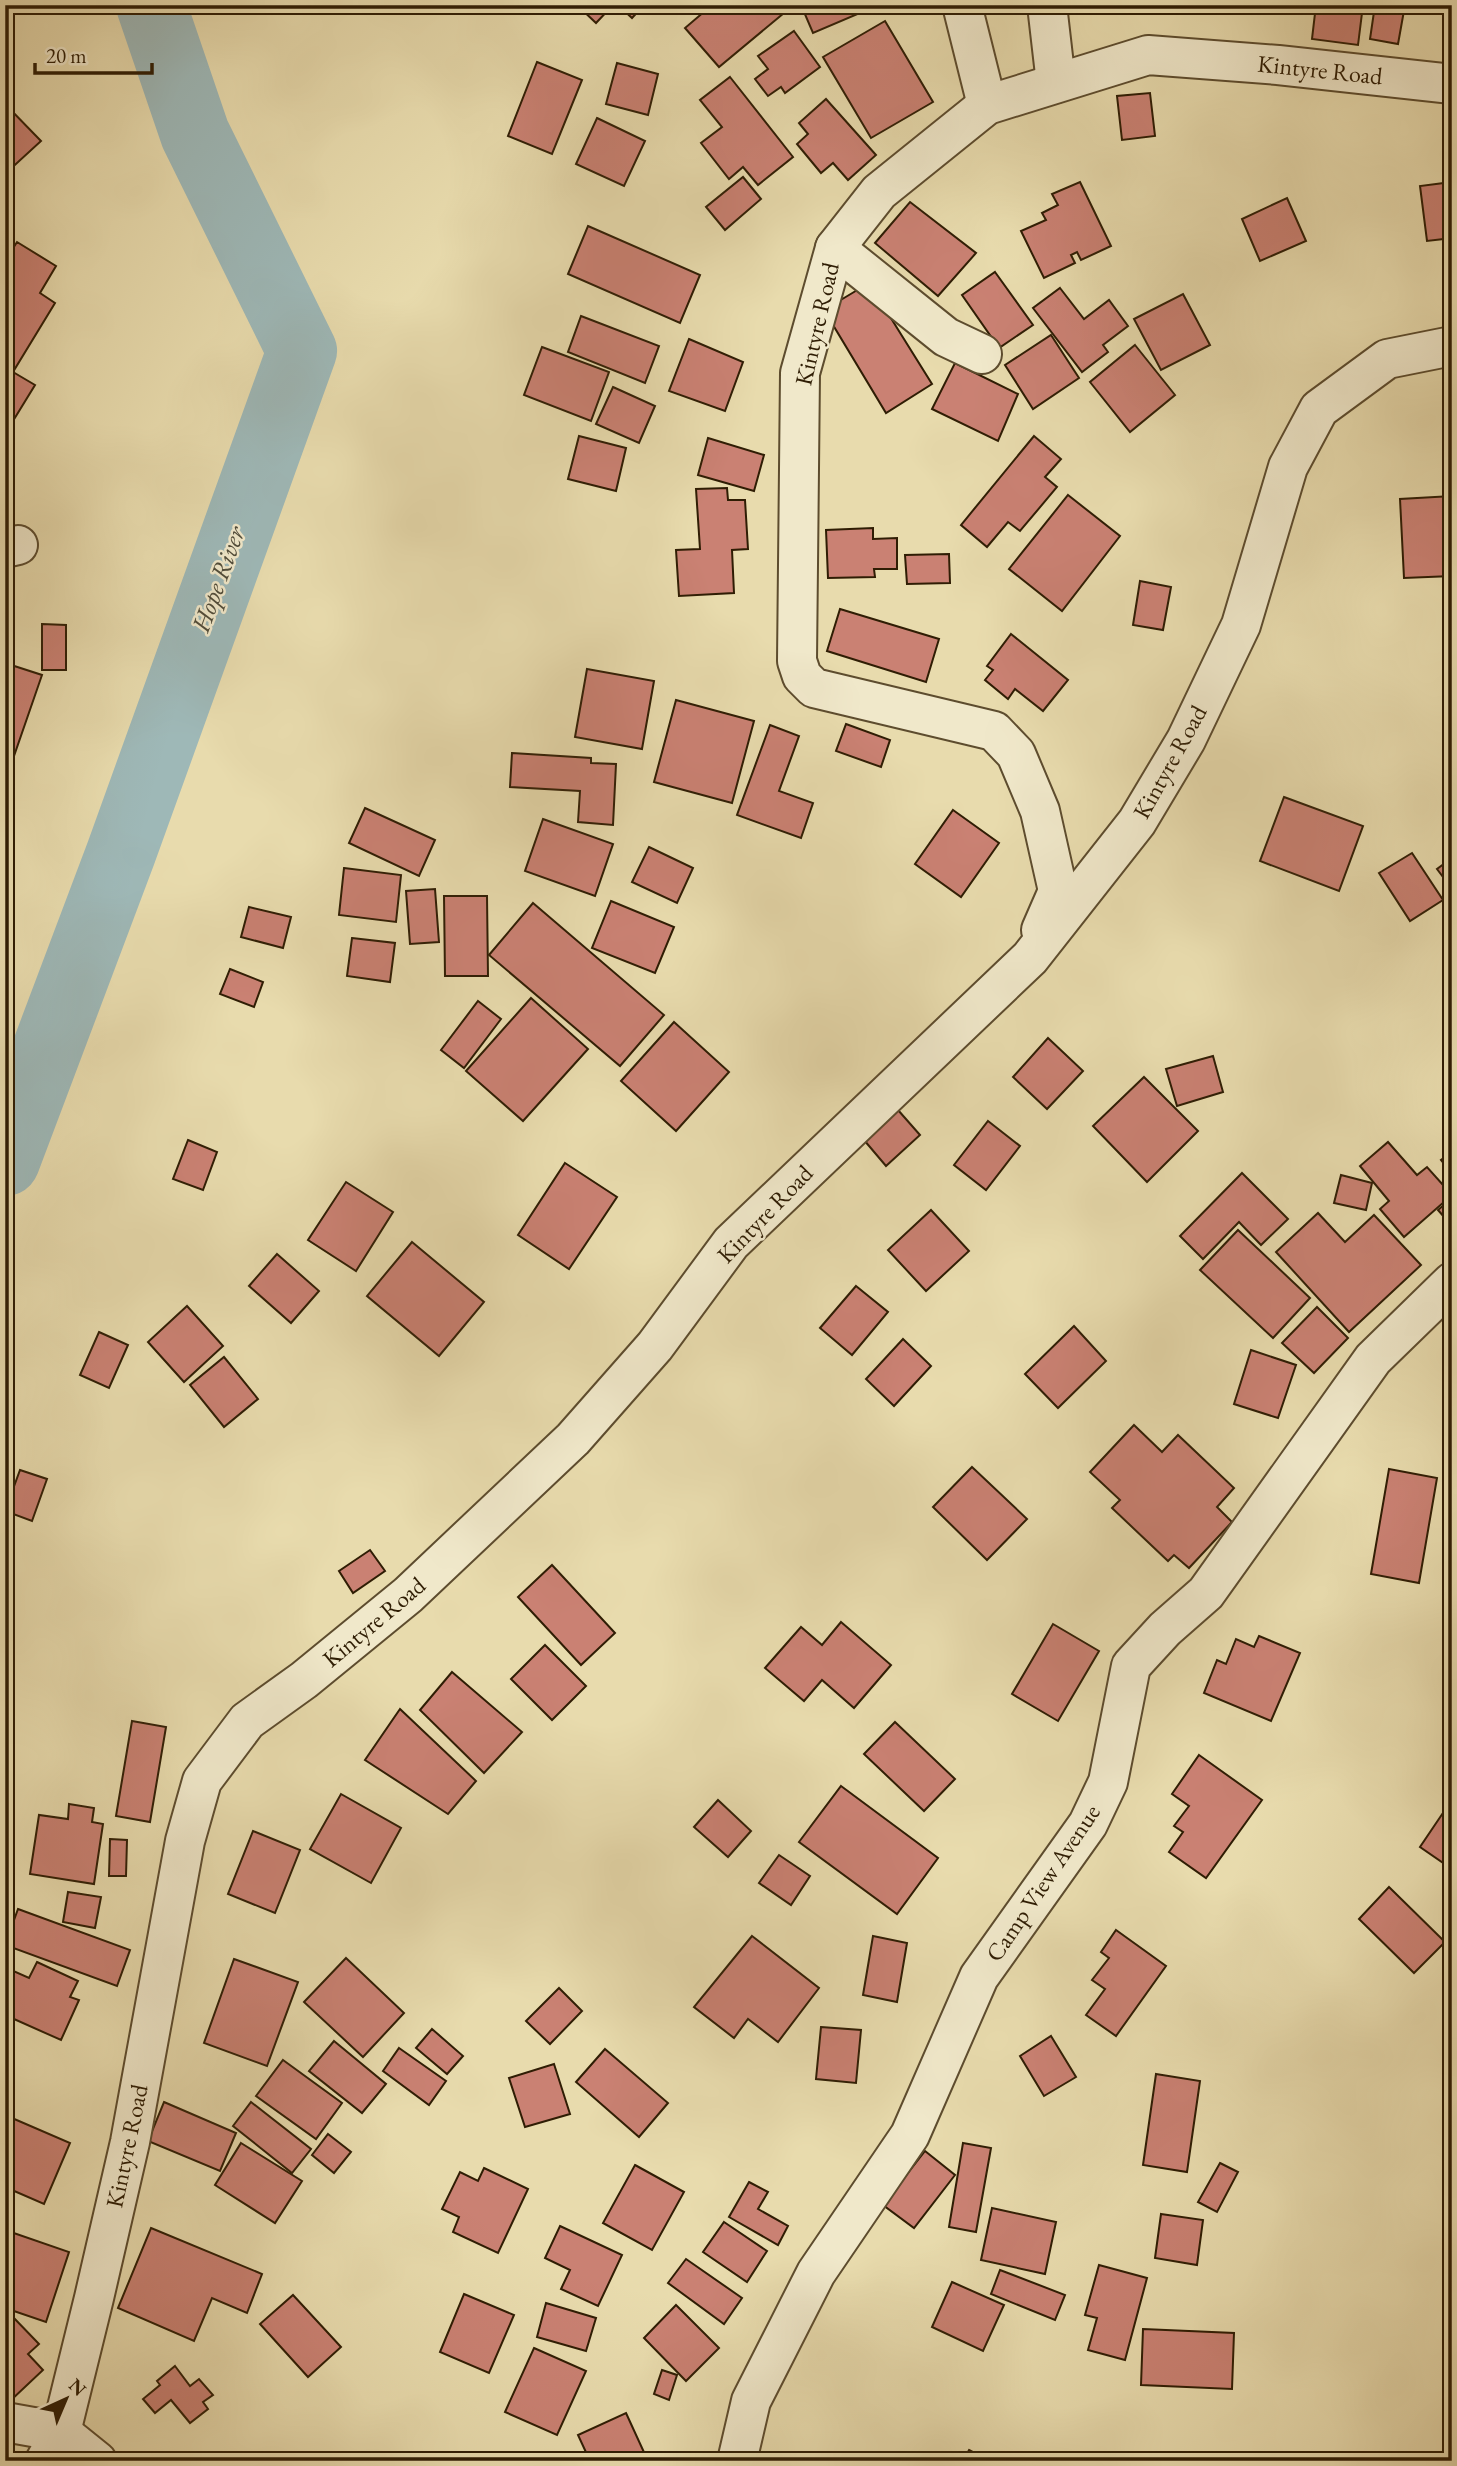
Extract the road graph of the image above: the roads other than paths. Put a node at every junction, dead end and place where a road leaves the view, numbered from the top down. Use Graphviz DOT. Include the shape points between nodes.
graph roads {
  1 [pos="962,5"];
  2 [pos="1047,5"];
  3 [pos="1056,83"];
  4 [pos="1452,85"];
  5 [pos="987,105"];
  6 [pos="835,248"];
  7 [pos="1452,346"];
  8 [pos="982,354"];
  9 [pos="1030,958"];
  10 [pos="1449,1290"];
  11 [pos="5,2422"];
  12 [pos="53,2446"];
  13 [pos="97,2461"];
  14 [pos="737,2461"];
  1 -- 5 [label="street"];
  2 -- 3 [label="street"];
  3 -- 4 [label="street, Kintyre Road" via="1148,54"];
  3 -- 5 [label="street, Kintyre Road"];
  5 -- 6 [label="street, Kintyre Road" via="879,192"];
  6 -- 8 [label="street" via="946,337"];
  6 -- 9 [label="street, Kintyre Road" via="800,373 797,661 802,677 814,688 994,731 1016,754 1040,811 1058,891"];
  7 -- 9 [label="street, Kintyre Road" via="1387,359 1319,408 1288,467 1241,625 1186,740 1137,822"];
  9 -- 12 [label="street, Kintyre Road" via="731,1243 655,1346 573,1439 408,1595 247,1721 202,1781 185,1842 130,2142"];
  10 -- 14 [label="street, Camp View Avenue" via="1373,1359 1206,1593 1132,1666 1108,1782 1088,1824 979,1977 910,2136 816,2273 751,2401"];
  11 -- 12 [label="street"];
  12 -- 13 [label="street"];
}
